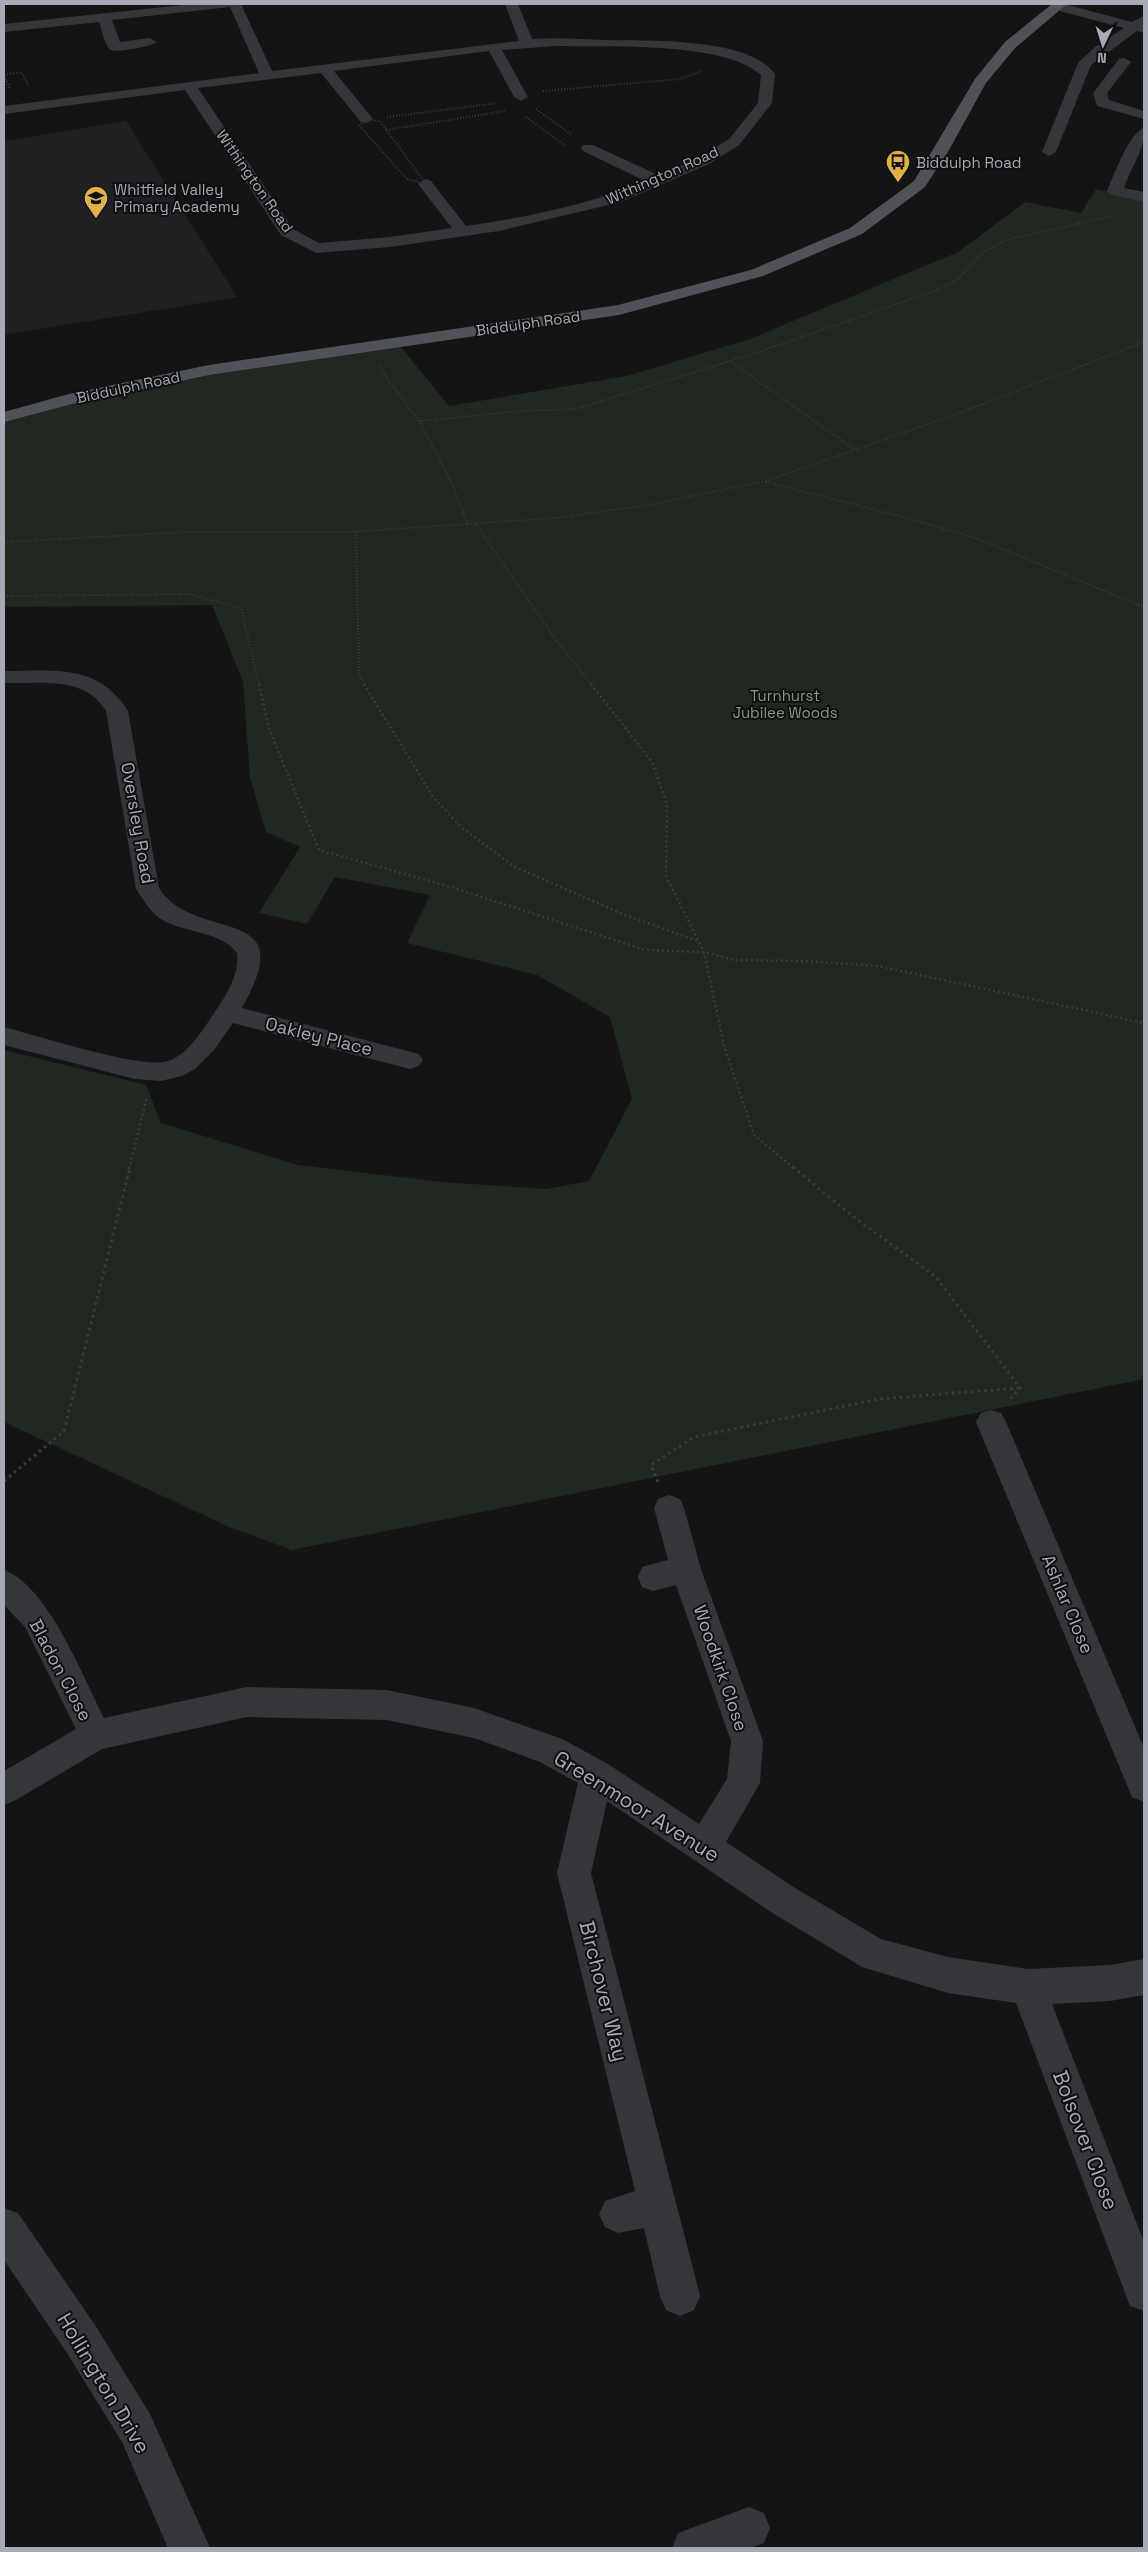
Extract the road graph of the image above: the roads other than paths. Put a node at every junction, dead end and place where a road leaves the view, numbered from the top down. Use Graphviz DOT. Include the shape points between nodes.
graph roads {
  1 [pos="226,4"];
  2 [pos="235,4"];
  3 [pos="512,4"];
  4 [pos="1058,5"];
  5 [pos="104,17"];
  6 [pos="1142,22"];
  7 [pos="4,28"];
  8 [pos="150,42"];
  9 [pos="527,43"];
  10 [pos="494,48"];
  11 [pos="1124,62"];
  12 [pos="324,68"];
  13 [pos="267,76"];
  14 [pos="189,85"];
  15 [pos="519,101"];
  16 [pos="4,110"];
  17 [pos="1144,115"];
  18 [pos="373,120"];
  19 [pos="1144,132"];
  20 [pos="588,148"];
  21 [pos="1049,152"];
  22 [pos="1144,168"];
  23 [pos="1123,169"];
  24 [pos="658,181"];
  25 [pos="426,184"];
  26 [pos="1144,197"];
  27 [pos="462,230"];
  28 [pos="4,417"];
  29 [pos="4,677"];
  30 [pos="228,1013"];
  31 [pos="4,1036"];
  32 [pos="410,1060"];
  33 [pos="991,1422"];
  34 [pos="669,1508"];
  35 [pos="686,1569"];
  36 [pos="653,1578"];
  37 [pos="4,1584"];
  38 [pos="96,1735"];
  39 [pos="596,1775"];
  40 [pos="1144,1786"];
  41 [pos="4,1789"];
  42 [pos="704,1847"];
  43 [pos="1144,1977"];
  44 [pos="1028,1987"];
  45 [pos="656,2206"];
  46 [pos="618,2214"];
  47 [pos="5,2232"];
  48 [pos="1144,2292"];
  49 [pos="680,2296"];
  50 [pos="749,2528"];
  51 [pos="189,2548"];
  52 [pos="693,2548"];
  1 -- 5 [label="street"];
  2 -- 13 [label="street"];
  3 -- 9 [label="street"];
  4 -- 6 [label="street"];
  4 -- 28 [label="main road, Biddulph Road" via="1010,45 980,82 920,184 856,231 757,273 619,310 209,370 69,399"];
  5 -- 7 [label="street"];
  5 -- 8 [label="street" via="115,47"];
  6 -- 21 [label="street" via="1085,63"];
  9 -- 10 [label="street, Withington Road"];
  9 -- 24 [label="street, Withington Road" via="664,46 717,51 740,57 768,74 765,103 734,142 704,161"];
  10 -- 12 [label="street, Withington Road"];
  10 -- 15 [label="street"];
  11 -- 17 [label="street" via="1100,93 1102,103"];
  12 -- 13 [label="street, Withington Road"];
  12 -- 18 [label="street"];
  13 -- 14 [label="street, Withington Road"];
  14 -- 16 [label="street, Withington Road"];
  14 -- 27 [label="street, Withington Road" via="287,232 299,241 316,248 367,245"];
  19 -- 23 [label="street"];
  20 -- 24 [label="street"];
  22 -- 23 [label="street"];
  23 -- 26 [label="street" via="1115,191"];
  24 -- 27 [label="street, Withington Road" via="616,199 500,226"];
  25 -- 27 [label="street"];
  29 -- 30 [label="street, Oversley Road" via="77,680 98,687 112,698 117,711 148,889 159,906 180,919 239,940 249,952 251,967"];
  30 -- 31 [label="street, Oversley Road" via="198,1053 168,1072 153,1073"];
  30 -- 32 [label="street, Oakley Place"];
  33 -- 40 [label="street, Ashlar Close"];
  34 -- 35 [label="street, Woodkirk Close"];
  35 -- 36 [label="street"];
  35 -- 42 [label="street, Woodkirk Close" via="746,1741 744,1783"];
  37 -- 38 [label="street, Bladon Close" via="36,1617"];
  38 -- 39 [label="street, Greenmoor Avenue" via="247,1702 387,1704 474,1723 550,1750"];
  38 -- 41 [label="street, Greenmoor Avenue"];
  39 -- 42 [label="street, Greenmoor Avenue"];
  39 -- 45 [label="street, Birchover Way" via="574,1873"];
  42 -- 44 [label="street, Greenmoor Avenue" via="874,1955 948,1976"];
  43 -- 44 [label="street, Greenmoor Avenue"];
  44 -- 48 [label="street, Bolsover Close"];
  45 -- 46 [label="street"];
  45 -- 49 [label="street, Birchover Way"];
  47 -- 51 [label="street, Hollington Drive" via="81,2339 136,2428"];
  50 -- 52 [label="street"];
}
